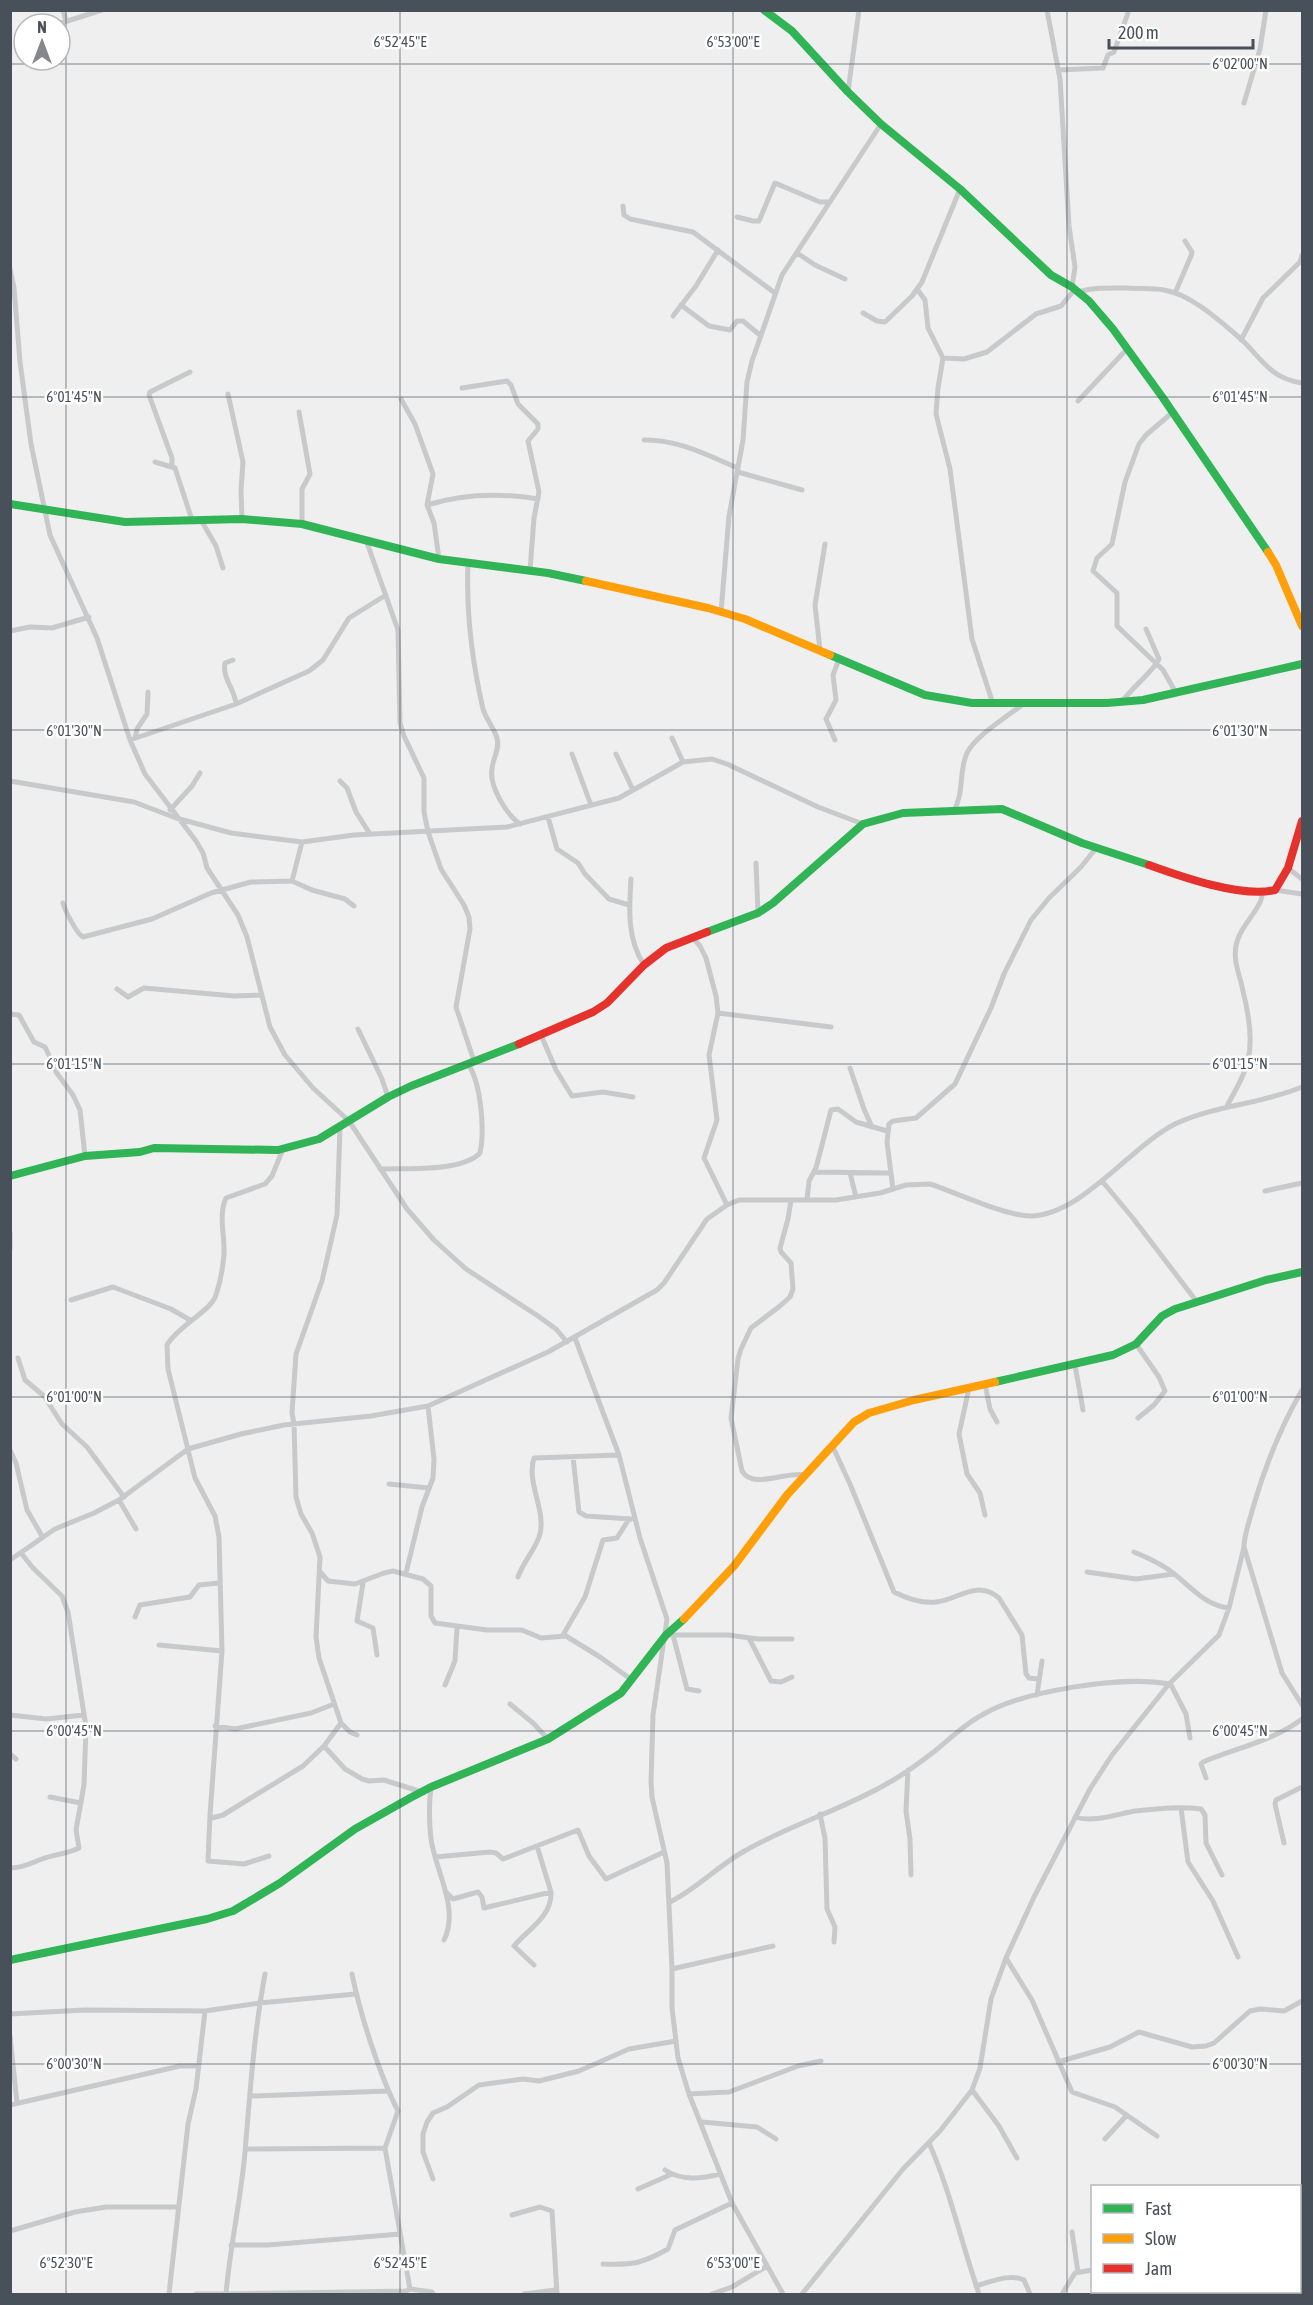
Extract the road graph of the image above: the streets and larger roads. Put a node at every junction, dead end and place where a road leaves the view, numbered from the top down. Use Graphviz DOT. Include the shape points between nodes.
graph roads {
  1 [pos="102,10"];
  2 [pos="764,10"];
  3 [pos="859,10"];
  4 [pos="1047,10"];
  5 [pos="1129,10"];
  6 [pos="1266,10"];
  7 [pos="72,20"];
  8 [pos="1059,70"];
  9 [pos="848,92"];
  10 [pos="1244,104"];
  11 [pos="881,124"];
  12 [pos="960,189"];
  13 [pos="830,202"];
  14 [pos="622,206"];
  15 [pos="737,217"];
  16 [pos="1185,241"];
  17 [pos="718,250"];
  18 [pos="797,253"];
  19 [pos="1302,255"];
  20 [pos="10,269"];
  21 [pos="844,279"];
  22 [pos="917,289"];
  23 [pos="1075,289"];
  24 [pos="1090,289"];
  25 [pos="775,293"];
  26 [pos="1175,293"];
  27 [pos="1089,302"];
  28 [pos="681,305"];
  29 [pos="863,313"];
  30 [pos="673,316"];
  31 [pos="761,336"];
  32 [pos="1241,340"];
  33 [pos="1127,349"];
  34 [pos="943,358"];
  35 [pos="190,372"];
  36 [pos="1302,383"];
  37 [pos="462,388"];
  38 [pos="228,394"];
  39 [pos="401,399"];
  40 [pos="1078,401"];
  41 [pos="299,412"];
  42 [pos="1173,412"];
  43 [pos="644,440"];
  44 [pos="155,462"];
  45 [pos="172,465"];
  46 [pos="738,470"];
  47 [pos="802,490"];
  48 [pos="538,499"];
  49 [pos="10,504"];
  50 [pos="427,505"];
  51 [pos="45,510"];
  52 [pos="242,519"];
  53 [pos="192,520"];
  54 [pos="201,520"];
  55 [pos="302,524"];
  56 [pos="366,539"];
  57 [pos="825,544"];
  58 [pos="439,559"];
  59 [pos="468,563"];
  60 [pos="223,568"];
  61 [pos="530,570"];
  62 [pos="386,595"];
  63 [pos="721,612"];
  64 [pos="89,617"];
  65 [pos="1302,626"];
  66 [pos="1146,629"];
  67 [pos="10,631"];
  68 [pos="820,651"];
  69 [pos="838,659"];
  70 [pos="233,660"];
  71 [pos="1157,664"];
  72 [pos="1302,664"];
  73 [pos="148,692"];
  74 [pos="1176,693"];
  75 [pos="1122,702"];
  76 [pos="236,704"];
  77 [pos="993,704"];
  78 [pos="1023,704"];
  79 [pos="672,738"];
  80 [pos="133,739"];
  81 [pos="835,740"];
  82 [pos="573,754"];
  83 [pos="616,754"];
  84 [pos="683,762"];
  85 [pos="200,773"];
  86 [pos="10,781"];
  87 [pos="340,781"];
  88 [pos="633,790"];
  89 [pos="591,806"];
  90 [pos="170,810"];
  91 [pos="952,812"];
  92 [pos="548,817"];
  93 [pos="176,818"];
  94 [pos="1302,821"];
  95 [pos="520,824"];
  96 [pos="863,824"];
  97 [pos="428,832"];
  98 [pos="370,834"];
  99 [pos="302,842"];
  100 [pos="1097,847"];
  101 [pos="756,863"];
  102 [pos="1288,868"];
  103 [pos="631,879"];
  104 [pos="1302,879"];
  105 [pos="292,881"];
  106 [pos="1275,890"];
  107 [pos="222,891"];
  108 [pos="1262,893"];
  109 [pos="1302,894"];
  110 [pos="63,903"];
  111 [pos="629,905"];
  112 [pos="354,906"];
  113 [pos="758,914"];
  114 [pos="693,938"];
  115 [pos="644,965"];
  116 [pos="117,989"];
  117 [pos="262,994"];
  118 [pos="718,1013"];
  119 [pos="10,1014"];
  120 [pos="831,1027"];
  121 [pos="358,1029"];
  122 [pos="541,1035"];
  123 [pos="471,1063"];
  124 [pos="850,1068"];
  125 [pos="1302,1088"];
  126 [pos="388,1097"];
  127 [pos="633,1097"];
  128 [pos="1227,1106"];
  129 [pos="349,1121"];
  130 [pos="872,1127"];
  131 [pos="340,1128"];
  132 [pos="887,1131"];
  133 [pos="284,1149"];
  134 [pos="85,1156"];
  135 [pos="380,1169"];
  136 [pos="814,1172"];
  137 [pos="850,1173"];
  138 [pos="890,1173"];
  139 [pos="10,1176"];
  140 [pos="1102,1181"];
  141 [pos="1302,1183"];
  142 [pos="893,1189"];
  143 [pos="1265,1191"];
  144 [pos="856,1197"];
  145 [pos="791,1200"];
  146 [pos="807,1200"];
  147 [pos="727,1204"];
  148 [pos="10,1233"];
  149 [pos="10,1249"];
  150 [pos="1302,1272"];
  151 [pos="71,1300"];
  152 [pos="1197,1302"];
  153 [pos="190,1320"];
  154 [pos="575,1338"];
  155 [pos="567,1342"];
  156 [pos="1136,1344"];
  157 [pos="18,1358"];
  158 [pos="1074,1365"];
  159 [pos="985,1384"];
  160 [pos="969,1388"];
  161 [pos="1302,1390"];
  162 [pos="428,1406"];
  163 [pos="1083,1410"];
  164 [pos="1138,1418"];
  165 [pos="997,1422"];
  166 [pos="294,1424"];
  167 [pos="832,1445"];
  168 [pos="188,1449"];
  169 [pos="10,1450"];
  170 [pos="619,1455"];
  171 [pos="573,1457"];
  172 [pos="805,1475"];
  173 [pos="389,1484"];
  174 [pos="429,1488"];
  175 [pos="122,1498"];
  176 [pos="985,1515"];
  177 [pos="632,1519"];
  178 [pos="136,1529"];
  179 [pos="42,1536"];
  180 [pos="1244,1547"];
  181 [pos="21,1552"];
  182 [pos="1134,1552"];
  183 [pos="10,1560"];
  184 [pos="320,1572"];
  185 [pos="1087,1572"];
  186 [pos="406,1573"];
  187 [pos="1174,1574"];
  188 [pos="518,1577"];
  189 [pos="363,1582"];
  190 [pos="219,1583"];
  191 [pos="1229,1608"];
  192 [pos="135,1617"];
  193 [pos="458,1627"];
  194 [pos="563,1635"];
  195 [pos="669,1635"];
  196 [pos="749,1638"];
  197 [pos="792,1639"];
  198 [pos="159,1645"];
  199 [pos="222,1651"];
  200 [pos="377,1655"];
  201 [pos="1042,1661"];
  202 [pos="792,1677"];
  203 [pos="1038,1679"];
  204 [pos="632,1680"];
  205 [pos="1170,1684"];
  206 [pos="445,1685"];
  207 [pos="699,1691"];
  208 [pos="1037,1695"];
  209 [pos="1301,1700"];
  210 [pos="334,1704"];
  211 [pos="510,1704"];
  212 [pos="10,1715"];
  213 [pos="84,1715"];
  214 [pos="1302,1719"];
  215 [pos="341,1723"];
  216 [pos="215,1726"];
  217 [pos="357,1735"];
  218 [pos="1190,1738"];
  219 [pos="548,1739"];
  220 [pos="324,1746"];
  221 [pos="10,1754"];
  222 [pos="16,1759"];
  223 [pos="908,1770"];
  224 [pos="1206,1778"];
  225 [pos="431,1786"];
  226 [pos="1302,1787"];
  227 [pos="422,1791"];
  228 [pos="50,1797"];
  229 [pos="81,1803"];
  230 [pos="1181,1808"];
  231 [pos="820,1814"];
  232 [pos="210,1815"];
  233 [pos="1075,1817"];
  234 [pos="1284,1843"];
  235 [pos="537,1846"];
  236 [pos="664,1852"];
  237 [pos="269,1856"];
  238 [pos="435,1857"];
  239 [pos="10,1868"];
  240 [pos="911,1875"];
  241 [pos="1222,1875"];
  242 [pos="446,1891"];
  243 [pos="551,1892"];
  244 [pos="670,1902"];
  245 [pos="444,1940"];
  246 [pos="834,1942"];
  247 [pos="773,1946"];
  248 [pos="1238,1957"];
  249 [pos="1006,1958"];
  250 [pos="10,1960"];
  251 [pos="534,1965"];
  252 [pos="672,1969"];
  253 [pos="265,1974"];
  254 [pos="352,1974"];
  255 [pos="356,1994"];
  256 [pos="1302,2001"];
  257 [pos="259,2003"];
  258 [pos="205,2011"];
  259 [pos="10,2014"];
  260 [pos="10,2036"];
  261 [pos="676,2041"];
  262 [pos="821,2061"];
  263 [pos="1059,2062"];
  264 [pos="198,2066"];
  265 [pos="972,2090"];
  266 [pos="387,2091"];
  267 [pos="689,2094"];
  268 [pos="251,2096"];
  269 [pos="14,2104"];
  270 [pos="1127,2115"];
  271 [pos="702,2122"];
  272 [pos="1157,2136"];
  273 [pos="776,2139"];
  274 [pos="1105,2139"];
  275 [pos="928,2143"];
  276 [pos="385,2148"];
  277 [pos="245,2149"];
  278 [pos="1017,2158"];
  279 [pos="665,2170"];
  280 [pos="672,2174"];
  281 [pos="720,2174"];
  282 [pos="433,2179"];
  283 [pos="638,2188"];
  284 [pos="732,2203"];
  285 [pos="178,2207"];
  286 [pos="512,2215"];
  287 [pos="10,2231"];
  288 [pos="1072,2232"];
  289 [pos="400,2234"];
  290 [pos="231,2245"];
  291 [pos="603,2264"];
  292 [pos="766,2266"];
  293 [pos="1091,2270"];
  294 [pos="1078,2272"];
  295 [pos="976,2286"];
  296 [pos="410,2289"];
  297 [pos="556,2292"];
  298 [pos="228,2294"];
  299 [pos="1062,2294"];
  300 [pos="169,2295"];
  301 [pos="196,2295"];
  302 [pos="433,2295"];
  303 [pos="524,2295"];
  304 [pos="712,2295"];
  305 [pos="783,2295"];
  306 [pos="802,2295"];
  307 [pos="979,2295"];
  308 [pos="1030,2295"];
  1 -- 7 [label="street"];
  2 -- 9 [label="street" via="792,31"];
  3 -- 9 [label="street"];
  4 -- 8 [label="street"];
  5 -- 8 [label="street" via="1114,52 1108,55 1103,68"];
  6 -- 10 [label="street" via="1260,49"];
  8 -- 23 [label="street"];
  9 -- 11 [label="street"];
  11 -- 12 [label="street"];
  11 -- 13 [label="street"];
  12 -- 22 [label="street"];
  12 -- 23 [label="street" via="1051,275"];
  13 -- 15 [label="street" via="820,202 775,183 759,221"];
  13 -- 18 [label="street"];
  14 -- 17 [label="street" via="624,215 630,219 693,232"];
  16 -- 26 [label="street" via="1192,252"];
  17 -- 25 [label="street"];
  17 -- 28 [label="street"];
  18 -- 21 [label="street"];
  18 -- 25 [label="street"];
  19 -- 32 [label="street" via="1300,262 1258,305"];
  20 -- 51 [label="street" via="31,444"];
  22 -- 29 [label="street" via="885,322"];
  22 -- 34 [label="street" via="925,300 928,328"];
  23 -- 24 [label="street"];
  23 -- 27 [label="street"];
  23 -- 34 [label="street" via="1061,306 1036,314 987,352 964,359"];
  24 -- 26 [label="street"];
  24 -- 27 [label="street"];
  25 -- 31 [label="street"];
  26 -- 32 [label="street" via="1207,311"];
  27 -- 33 [label="street"];
  28 -- 30 [label="street"];
  28 -- 31 [label="street" via="709,326 730,330 737,321 743,321"];
  31 -- 46 [label="street" via="747,382"];
  32 -- 36 [label="street" via="1271,371"];
  33 -- 40 [label="street"];
  33 -- 42 [label="street"];
  34 -- 77 [label="street" via="936,414 950,469 972,639"];
  35 -- 45 [label="street" via="149,395"];
  37 -- 48 [label="street" via="507,381 518,404 538,424 528,441"];
  38 -- 52 [label="street" via="243,462"];
  39 -- 50 [label="street" via="415,424 433,474"];
  41 -- 55 [label="street" via="310,474 302,489"];
  42 -- 65 [label="street" via="1257,533 1276,565"];
  42 -- 71 [label="street" via="1139,444 1125,482 1112,544 1097,558 1093,571 1117,593 1117,626"];
  43 -- 46 [label="street" via="694,450"];
  44 -- 45 [label="street"];
  45 -- 53 [label="street"];
  46 -- 47 [label="street"];
  46 -- 63 [label="street" via="729,516"];
  48 -- 50 [label="street" via="451,497"];
  48 -- 61 [label="street"];
  49 -- 51 [label="street"];
  50 -- 58 [label="street"];
  51 -- 53 [label="street" via="125,522"];
  51 -- 64 [label="street" via="56,550"];
  52 -- 54 [label="street"];
  52 -- 55 [label="street"];
  53 -- 54 [label="street"];
  54 -- 60 [label="street"];
  55 -- 56 [label="street"];
  56 -- 58 [label="street"];
  56 -- 62 [label="street"];
  57 -- 68 [label="street" via="814,604"];
  58 -- 59 [label="street"];
  59 -- 61 [label="street"];
  59 -- 95 [label="street" via="469,629 484,710 498,746 492,778 506,808"];
  61 -- 63 [label="street"];
  62 -- 76 [label="street" via="349,618 318,665"];
  62 -- 97 [label="street" via="398,630 400,723 424,778"];
  63 -- 68 [label="street"];
  64 -- 67 [label="street" via="57,627"];
  64 -- 80 [label="street"];
  66 -- 71 [label="street" via="1158,654"];
  68 -- 69 [label="street"];
  69 -- 77 [label="street" via="937,699"];
  69 -- 81 [label="street" via="833,675 836,700 826,719"];
  70 -- 76 [label="street" via="225,663 224,675"];
  71 -- 74 [label="street"];
  71 -- 75 [label="street"];
  72 -- 74 [label="street"];
  73 -- 80 [label="street" via="147,714"];
  74 -- 75 [label="street"];
  75 -- 78 [label="street"];
  76 -- 80 [label="street"];
  77 -- 78 [label="street"];
  78 -- 91 [label="street" via="968,752 961,798"];
  79 -- 84 [label="street"];
  80 -- 90 [label="street" via="145,774"];
  82 -- 89 [label="street"];
  83 -- 88 [label="street"];
  84 -- 88 [label="street"];
  84 -- 96 [label="street" via="721,761"];
  85 -- 90 [label="street"];
  86 -- 93 [label="street" via="134,802"];
  87 -- 98 [label="street"];
  88 -- 89 [label="street"];
  89 -- 92 [label="street"];
  90 -- 93 [label="street"];
  91 -- 96 [label="street" via="903,813"];
  91 -- 100 [label="street" via="1002,809"];
  92 -- 95 [label="street"];
  92 -- 111 [label="street" via="557,849 578,863 609,899"];
  93 -- 99 [label="street" via="231,833"];
  93 -- 107 [label="street" via="203,853 207,868"];
  94 -- 102 [label="street"];
  95 -- 97 [label="street" via="488,830"];
  96 -- 113 [label="street"];
  97 -- 98 [label="street"];
  97 -- 123 [label="street" via="441,869 469,917 456,1007"];
  98 -- 99 [label="street"];
  99 -- 105 [label="street"];
  100 -- 108 [label="street" via="1193,880"];
  100 -- 132 [label="street" via="1031,920 955,1084 916,1118 894,1121"];
  101 -- 113 [label="street"];
  102 -- 104 [label="street"];
  102 -- 106 [label="street"];
  103 -- 111 [label="street"];
  105 -- 107 [label="street" via="243,883"];
  105 -- 112 [label="street"];
  106 -- 108 [label="street"];
  106 -- 109 [label="street"];
  107 -- 110 [label="street" via="152,919 83,937 75,932"];
  107 -- 117 [label="street" via="247,937"];
  108 -- 128 [label="street" via="1262,900 1241,928 1235,948 1249,1051 1244,1074"];
  111 -- 115 [label="street" via="632,941"];
  113 -- 114 [label="street"];
  114 -- 115 [label="street" via="666,948"];
  114 -- 118 [label="street" via="706,958"];
  115 -- 122 [label="street" via="601,1007"];
  116 -- 117 [label="street" via="128,997 144,988 234,996"];
  117 -- 129 [label="street" via="270,1027 285,1055 313,1089"];
  118 -- 120 [label="street"];
  118 -- 147 [label="street" via="709,1055 717,1120 704,1158"];
  119 -- 134 [label="street" via="20,1015 34,1042 45,1047 73,1095 80,1110"];
  121 -- 126 [label="street"];
  122 -- 123 [label="street"];
  122 -- 127 [label="street" via="573,1096 603,1092"];
  123 -- 126 [label="street"];
  123 -- 135 [label="street" via="479,1088 480,1153 459,1163"];
  124 -- 130 [label="street"];
  125 -- 128 [label="street"];
  126 -- 129 [label="street"];
  128 -- 140 [label="street" via="1172,1126"];
  129 -- 131 [label="street"];
  129 -- 135 [label="street"];
  130 -- 132 [label="street"];
  130 -- 136 [label="street" via="856,1122 838,1109 831,1110"];
  131 -- 133 [label="street"];
  131 -- 166 [label="street" via="337,1215 322,1281 296,1354"];
  132 -- 138 [label="street"];
  133 -- 134 [label="street" via="154,1148"];
  133 -- 153 [label="street" via="265,1184 226,1198 219,1287 213,1302"];
  134 -- 139 [label="street"];
  135 -- 155 [label="street" via="434,1240 466,1269 556,1329"];
  136 -- 137 [label="street"];
  136 -- 146 [label="street"];
  137 -- 138 [label="street"];
  137 -- 144 [label="street"];
  138 -- 142 [label="street"];
  140 -- 142 [label="street" via="1062,1206 1029,1216 930,1184"];
  140 -- 152 [label="street"];
  141 -- 143 [label="street"];
  142 -- 144 [label="street"];
  144 -- 146 [label="street"];
  145 -- 146 [label="street"];
  145 -- 147 [label="street" via="747,1198"];
  145 -- 172 [label="street" via="780,1248 791,1263 793,1289 790,1297 757,1322 746,1337 738,1359 731,1418 746,1477 753,1480 790,1473"];
  147 -- 154 [label="street" via="707,1219 657,1290"];
  148 -- 149 [label="street"];
  150 -- 152 [label="street"];
  151 -- 153 [label="street" via="113,1287"];
  152 -- 156 [label="street" via="1167,1313"];
  153 -- 168 [label="street" via="171,1340 167,1354"];
  154 -- 155 [label="street"];
  154 -- 170 [label="street"];
  155 -- 162 [label="street"];
  156 -- 158 [label="street" via="1113,1355"];
  156 -- 164 [label="street" via="1166,1391"];
  157 -- 175 [label="street" via="25,1380 44,1396 62,1424 87,1447"];
  158 -- 159 [label="street"];
  158 -- 163 [label="street"];
  159 -- 160 [label="street"];
  159 -- 165 [label="street"];
  160 -- 167 [label="street" via="869,1413 854,1422"];
  160 -- 176 [label="street" via="960,1434 967,1474 980,1493"];
  161 -- 180 [label="street" via="1270,1458"];
  162 -- 166 [label="street"];
  162 -- 174 [label="street" via="434,1459"];
  166 -- 168 [label="street"];
  166 -- 184 [label="street" via="296,1497 314,1538"];
  167 -- 172 [label="street"];
  167 -- 203 [label="street" via="894,1592 930,1602 969,1591 994,1594 1022,1635 1026,1674"];
  168 -- 175 [label="street"];
  168 -- 190 [label="street" via="195,1479 215,1516"];
  169 -- 179 [label="street" via="27,1510"];
  170 -- 171 [label="street"];
  170 -- 177 [label="street"];
  171 -- 177 [label="street" via="579,1512 586,1516"];
  171 -- 188 [label="street" via="534,1458 540,1534"];
  172 -- 195 [label="street" via="773,1511 734,1566"];
  173 -- 174 [label="street"];
  174 -- 186 [label="street"];
  175 -- 178 [label="street"];
  175 -- 179 [label="street"];
  177 -- 194 [label="street" via="616,1538 603,1540 585,1597"];
  177 -- 195 [label="street" via="665,1612"];
  179 -- 181 [label="street"];
  180 -- 191 [label="street"];
  180 -- 209 [label="street" via="1282,1673"];
  181 -- 183 [label="street"];
  181 -- 213 [label="street" via="66,1602"];
  182 -- 187 [label="street"];
  184 -- 189 [label="street" via="328,1581"];
  184 -- 210 [label="street" via="317,1647"];
  185 -- 187 [label="street" via="1136,1579"];
  186 -- 189 [label="street" via="384,1573"];
  186 -- 193 [label="street" via="431,1586 433,1620"];
  187 -- 191 [label="street" via="1204,1599"];
  189 -- 200 [label="street" via="357,1622 375,1631"];
  190 -- 192 [label="street" via="199,1585 186,1599 140,1605"];
  190 -- 199 [label="street"];
  191 -- 205 [label="street" via="1219,1635"];
  193 -- 194 [label="street" via="522,1630 541,1638"];
  193 -- 206 [label="street" via="456,1656"];
  194 -- 204 [label="street"];
  195 -- 196 [label="street"];
  195 -- 204 [label="street"];
  195 -- 207 [label="street" via="687,1689"];
  195 -- 236 [label="street" via="653,1715 651,1749 652,1797"];
  196 -- 197 [label="street"];
  196 -- 202 [label="street" via="771,1681"];
  198 -- 199 [label="street"];
  199 -- 216 [label="street"];
  201 -- 203 [label="street"];
  203 -- 208 [label="street"];
  204 -- 219 [label="street" via="621,1693"];
  205 -- 208 [label="street" via="1110,1683"];
  205 -- 218 [label="street" via="1186,1714"];
  205 -- 233 [label="street" via="1112,1755"];
  208 -- 223 [label="street" via="982,1714"];
  210 -- 215 [label="street"];
  210 -- 216 [label="street" via="311,1713 235,1729"];
  211 -- 219 [label="street"];
  212 -- 213 [label="street" via="46,1719"];
  213 -- 229 [label="street" via="86,1755"];
  214 -- 224 [label="street" via="1275,1735 1203,1762"];
  215 -- 217 [label="street"];
  215 -- 220 [label="street"];
  216 -- 232 [label="street"];
  219 -- 225 [label="street"];
  220 -- 227 [label="street" via="345,1769 362,1779 384,1780"];
  220 -- 232 [label="street" via="296,1771 222,1815"];
  221 -- 222 [label="street"];
  223 -- 231 [label="street" via="853,1802"];
  223 -- 240 [label="street" via="906,1811"];
  225 -- 227 [label="street"];
  225 -- 238 [label="street"];
  226 -- 234 [label="street" via="1276,1800"];
  227 -- 250 [label="street" via="356,1829 233,1911"];
  228 -- 229 [label="street"];
  229 -- 239 [label="street" via="76,1830 79,1848"];
  230 -- 233 [label="street" via="1087,1819"];
  230 -- 241 [label="street" via="1203,1811 1206,1843"];
  230 -- 248 [label="street" via="1188,1862 1213,1901"];
  231 -- 244 [label="street" via="740,1853"];
  231 -- 246 [label="street" via="825,1838 827,1909 835,1927"];
  232 -- 237 [label="street" via="208,1861 244,1864"];
  233 -- 249 [label="street"];
  235 -- 236 [label="street" via="578,1830 589,1856 606,1880"];
  235 -- 238 [label="street" via="503,1859 490,1852"];
  235 -- 243 [label="street"];
  236 -- 244 [label="street"];
  238 -- 242 [label="street"];
  242 -- 243 [label="street" via="453,1899 478,1892 484,1908"];
  242 -- 245 [label="street" via="448,1923"];
  243 -- 251 [label="street" via="542,1918 514,1946"];
  244 -- 252 [label="street"];
  247 -- 252 [label="street"];
  249 -- 263 [label="street" via="1032,2000"];
  249 -- 265 [label="street" via="991,2000 980,2068"];
  252 -- 261 [label="street"];
  253 -- 257 [label="street"];
  254 -- 255 [label="street"];
  255 -- 257 [label="street"];
  255 -- 266 [label="street"];
  256 -- 263 [label="street" via="1284,2011 1250,2011 1206,2046 1184,2045 1139,2032 1110,2047"];
  257 -- 258 [label="street"];
  257 -- 268 [label="street"];
  258 -- 259 [label="street"];
  258 -- 264 [label="street"];
  260 -- 269 [label="street"];
  261 -- 267 [label="street"];
  261 -- 282 [label="street" via="629,2049 579,2071 545,2080 478,2085 433,2113 427,2122 423,2152"];
  262 -- 267 [label="street" via="729,2092"];
  263 -- 270 [label="street" via="1072,2092"];
  264 -- 269 [label="street" via="180,2066"];
  264 -- 285 [label="street"];
  265 -- 275 [label="street"];
  265 -- 278 [label="street"];
  266 -- 268 [label="street"];
  266 -- 276 [label="street" via="398,2111"];
  267 -- 271 [label="street"];
  268 -- 277 [label="street"];
  270 -- 272 [label="street"];
  270 -- 274 [label="street"];
  271 -- 273 [label="street" via="757,2127"];
  271 -- 281 [label="street"];
  275 -- 295 [label="street" via="940,2168"];
  275 -- 306 [label="street"];
  276 -- 277 [label="street"];
  276 -- 289 [label="street"];
  277 -- 290 [label="street"];
  279 -- 280 [label="street"];
  280 -- 281 [label="street" via="696,2178"];
  280 -- 283 [label="street"];
  281 -- 284 [label="street"];
  284 -- 291 [label="street" via="675,2230 668,2249 645,2262"];
  284 -- 292 [label="street"];
  285 -- 287 [label="street" via="96,2209"];
  285 -- 300 [label="street"];
  286 -- 297 [label="street" via="540,2207 552,2211"];
  288 -- 294 [label="street"];
  289 -- 290 [label="street"];
  289 -- 296 [label="street"];
  290 -- 298 [label="street"];
  292 -- 304 [label="street"];
  292 -- 305 [label="street"];
  293 -- 294 [label="street"];
  294 -- 299 [label="street"];
  295 -- 307 [label="street"];
  295 -- 308 [label="street" via="1017,2277 1024,2280"];
  296 -- 298 [label="street"];
  296 -- 302 [label="street"];
  297 -- 303 [label="street"];
  298 -- 301 [label="street"];
}
